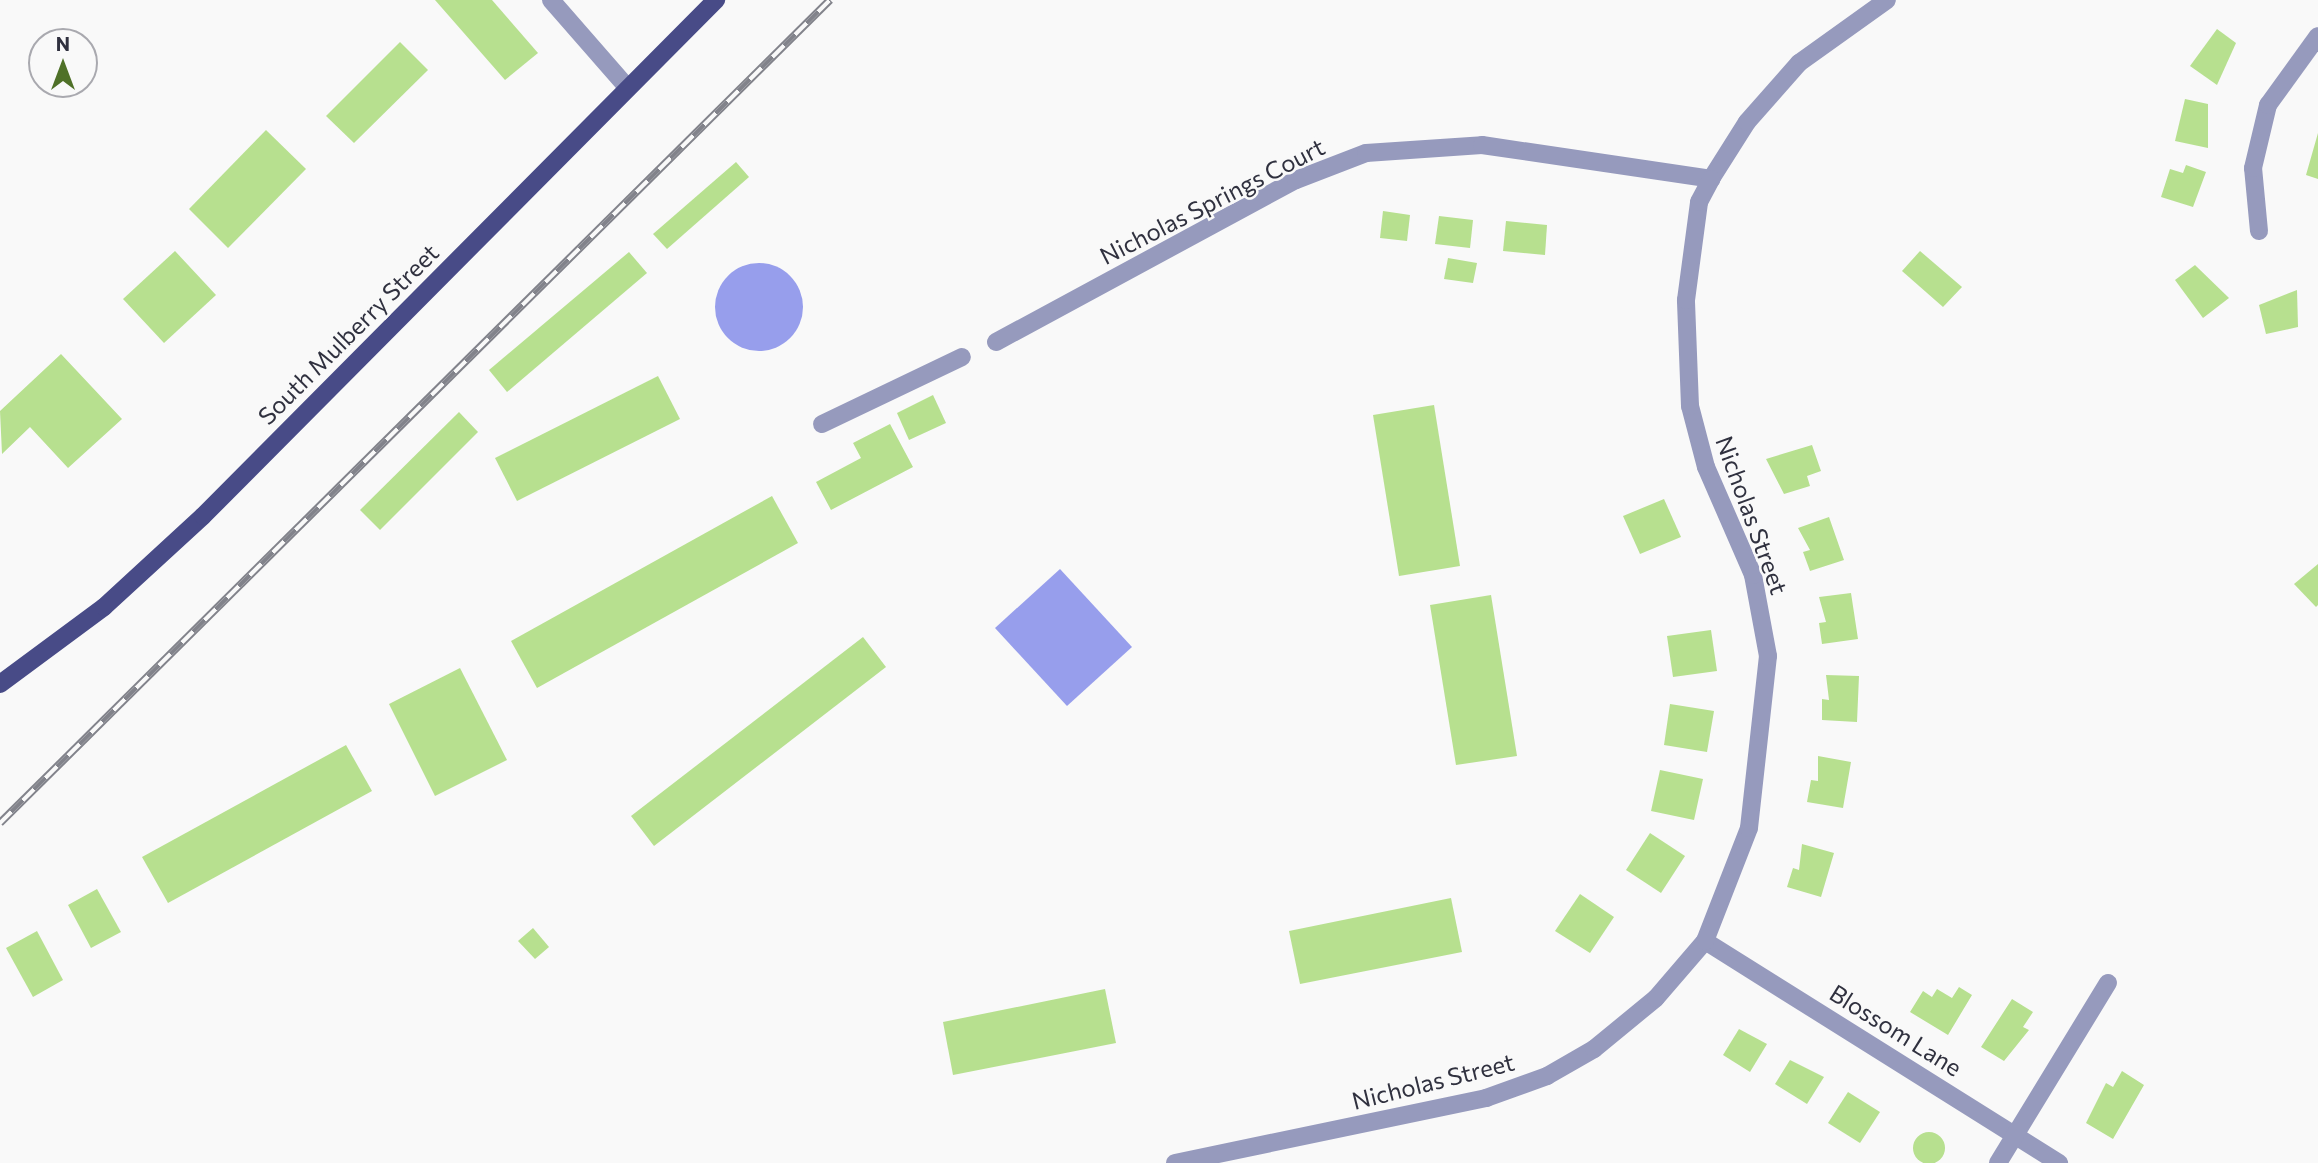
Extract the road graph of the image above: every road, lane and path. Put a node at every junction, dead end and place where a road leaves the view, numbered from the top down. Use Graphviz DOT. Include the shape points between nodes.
graph roads {
  1 [pos="551,0"];
  2 [pos="716,0"];
  3 [pos="1887,0"];
  4 [pos="2318,36"];
  5 [pos="627,87"];
  6 [pos="1710,179"];
  7 [pos="2259,231"];
  8 [pos="996,342"];
  9 [pos="962,357"];
  10 [pos="822,424"];
  11 [pos="0,684"];
  12 [pos="1705,941"];
  13 [pos="2108,983"];
  14 [pos="2016,1133"];
  15 [pos="1175,1163"];
  16 [pos="1998,1163"];
  17 [pos="2059,1163"];
  1 -- 5 [label="street"];
  2 -- 5 [label="main road, South Mulberry Street"];
  3 -- 6 [label="street" via="1799,64 1747,122"];
  4 -- 7 [label="street" via="2268,105 2253,168"];
  5 -- 11 [label="main road, South Mulberry Street" via="203,516 104,607"];
  6 -- 8 [label="street, Nicholas Springs Court" via="1482,145 1367,153 1296,180"];
  6 -- 12 [label="street, Nicholas Street" via="1699,202 1686,300 1689,394 1706,467 1753,575 1768,656 1749,828"];
  9 -- 10 [label="street"];
  12 -- 14 [label="street, Blossom Lane"];
  12 -- 15 [label="street, Nicholas Street" via="1656,998 1594,1049 1547,1076 1486,1098"];
  13 -- 14 [label="street"];
  14 -- 16 [label="street"];
  14 -- 17 [label="street, Blossom Lane"];
}
